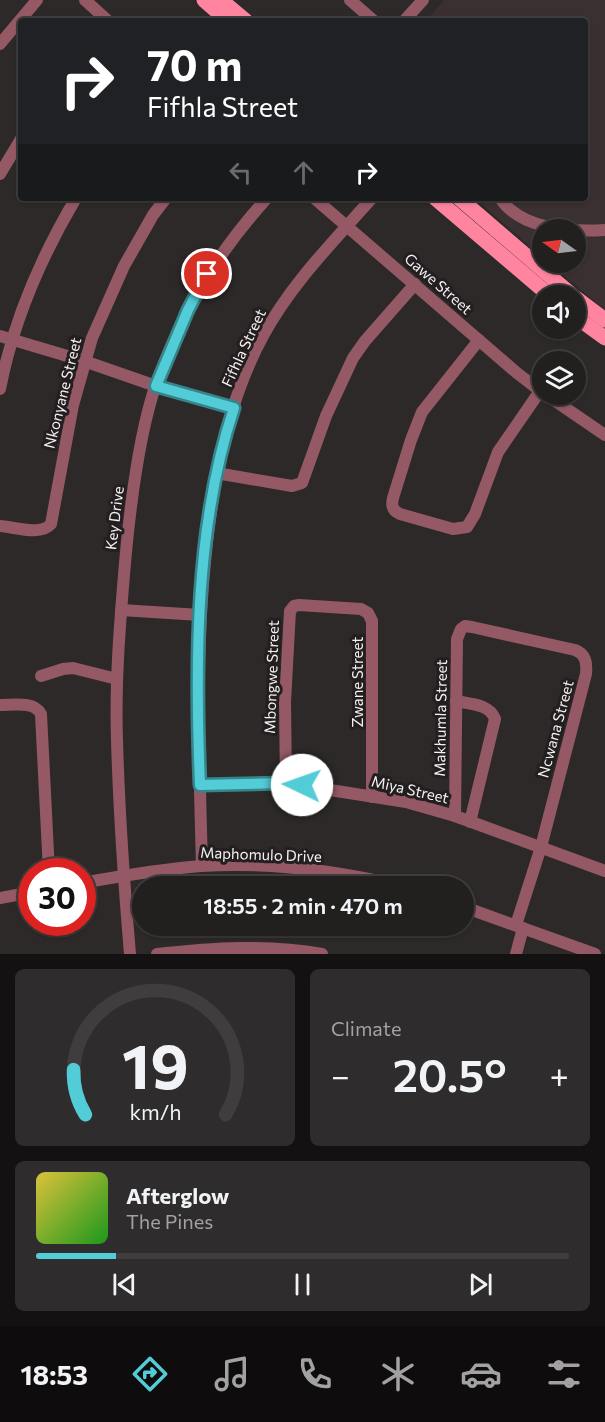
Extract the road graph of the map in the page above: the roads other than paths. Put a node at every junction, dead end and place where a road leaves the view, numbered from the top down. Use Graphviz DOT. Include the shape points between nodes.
graph roads {
  1 [pos="36,0"];
  2 [pos="85,0"];
  3 [pos="204,0"];
  4 [pos="221,0"];
  5 [pos="350,0"];
  6 [pos="423,0"];
  7 [pos="21,18"];
  8 [pos="105,18"];
  9 [pos="225,18"];
  10 [pos="242,18"];
  11 [pos="371,18"];
  12 [pos="407,18"];
  13 [pos="18,22"];
  14 [pos="0,44"];
  15 [pos="18,144"];
  16 [pos="0,174"];
  17 [pos="74,201"];
  18 [pos="164,201"];
  19 [pos="264,201"];
  20 [pos="318,201"];
  21 [pos="369,201"];
  22 [pos="439,201"];
  23 [pos="460,201"];
  24 [pos="463,201"];
  25 [pos="503,201"];
  26 [pos="454,214"];
  27 [pos="347,226"];
  28 [pos="605,230"];
  29 [pos="416,284"];
  30 [pos="537,285"];
  31 [pos="561,285"];
  32 [pos="586,305"];
  33 [pos="605,320"];
  34 [pos="586,324"];
  35 [pos="6,338"];
  36 [pos="605,338"];
  37 [pos="479,340"];
  38 [pos="84,361"];
  39 [pos="532,384"];
  40 [pos="156,386"];
  41 [pos="0,389"];
  42 [pos="534,405"];
  43 [pos="561,405"];
  44 [pos="234,408"];
  45 [pos="605,435"];
  46 [pos="216,473"];
  47 [pos="0,526"];
  48 [pos="291,609"];
  49 [pos="122,610"];
  50 [pos="200,615"];
  51 [pos="468,626"];
  52 [pos="41,676"];
  53 [pos="117,679"];
  54 [pos="456,701"];
  55 [pos="0,705"];
  56 [pos="286,783"];
  57 [pos="200,785"];
  58 [pos="372,796"];
  59 [pos="455,816"];
  60 [pos="470,822"];
  61 [pos="540,848"];
  62 [pos="48,858"];
  63 [pos="202,866"];
  64 [pos="605,872"];
  65 [pos="124,875"];
  66 [pos="354,876"];
  67 [pos="96,880"];
  68 [pos="18,895"];
  69 [pos="0,898"];
  70 [pos="474,911"];
  71 [pos="519,927"];
  72 [pos="130,954"];
  73 [pos="157,954"];
  74 [pos="322,954"];
  75 [pos="516,954"];
  76 [pos="595,954"];
  1 -- 7 [label="street"];
  2 -- 8 [label="street"];
  3 -- 9 [label="main road"];
  4 -- 10 [label="main road"];
  5 -- 11 [label="street"];
  6 -- 12 [label="street"];
  13 -- 14 [label="street"];
  15 -- 16 [label="street"];
  17 -- 35 [label="street"];
  18 -- 38 [label="street, Nkonyane Street" via="124,266"];
  19 -- 40 [label="street, Key Drive" via="201,285"];
  20 -- 27 [label="street, Gawe Street"];
  21 -- 27 [label="street, Fifhla Street"];
  22 -- 26 [label="main road"];
  23 -- 26 [label="street"];
  24 -- 31 [label="main road"];
  25 -- 28 [label="street" via="515,215 535,224"];
  26 -- 30 [label="main road"];
  27 -- 29 [label="street, Gawe Street"];
  27 -- 44 [label="street, Fifhla Street" via="284,301 262,338"];
  29 -- 37 [label="street, Gawe Street"];
  29 -- 46 [label="street" via="353,358 326,416 302,483 292,486"];
  32 -- 33 [label="main road"];
  34 -- 36 [label="main road"];
  35 -- 38 [label="street"];
  35 -- 41 [label="street"];
  37 -- 39 [label="street, Gawe Street"];
  37 -- 42 [label="street" via="419,419 393,508 400,514 453,530 467,527 498,452"];
  38 -- 40 [label="street"];
  38 -- 47 [label="street, Nkonyane Street" via="51,524 40,531"];
  40 -- 44 [label="street"];
  40 -- 49 [label="street, Key Drive" via="134,486"];
  43 -- 45 [label="street, Gawe Street"];
  44 -- 46 [label="street, Fifhla Street"];
  46 -- 50 [label="street, Fifhla Street"];
  48 -- 56 [label="street, Mbongwe Street" via="285,702"];
  48 -- 58 [label="street, Zwane Street" via="299,605 361,609 372,618"];
  49 -- 50 [label="street"];
  49 -- 53 [label="street, Key Drive"];
  50 -- 57 [label="street, Fifhla Street"];
  51 -- 54 [label="street, Makhumla Street" via="461,629 457,639"];
  51 -- 61 [label="street, Ncwana Street" via="574,650 585,659 586,675"];
  52 -- 53 [label="street" via="73,668"];
  53 -- 65 [label="street, Key Drive"];
  54 -- 59 [label="street, Makhumla Street"];
  54 -- 60 [label="street" via="489,709 495,719"];
  55 -- 62 [label="street" via="33,706 42,716"];
  56 -- 57 [label="street, Miya Street"];
  56 -- 58 [label="street, Miya Street"];
  57 -- 63 [label="street, Fifhla Street"];
  58 -- 59 [label="street, Miya Street"];
  59 -- 60 [label="street, Miya Street"];
  60 -- 61 [label="street, Miya Street"];
  61 -- 64 [label="street, Miya Street"];
  61 -- 71 [label="street, Ncwana Street"];
  63 -- 65 [label="street, Maphomulo Drive"];
  63 -- 66 [label="street, Maphomulo Drive"];
  65 -- 67 [label="street, Maphomulo Drive"];
  65 -- 72 [label="street, Key Drive"];
  68 -- 69 [label="street"];
  70 -- 71 [label="street"];
  71 -- 75 [label="street, Ncwana Street"];
  71 -- 76 [label="street"];
  73 -- 74 [label="street" via="248,949"];
}
